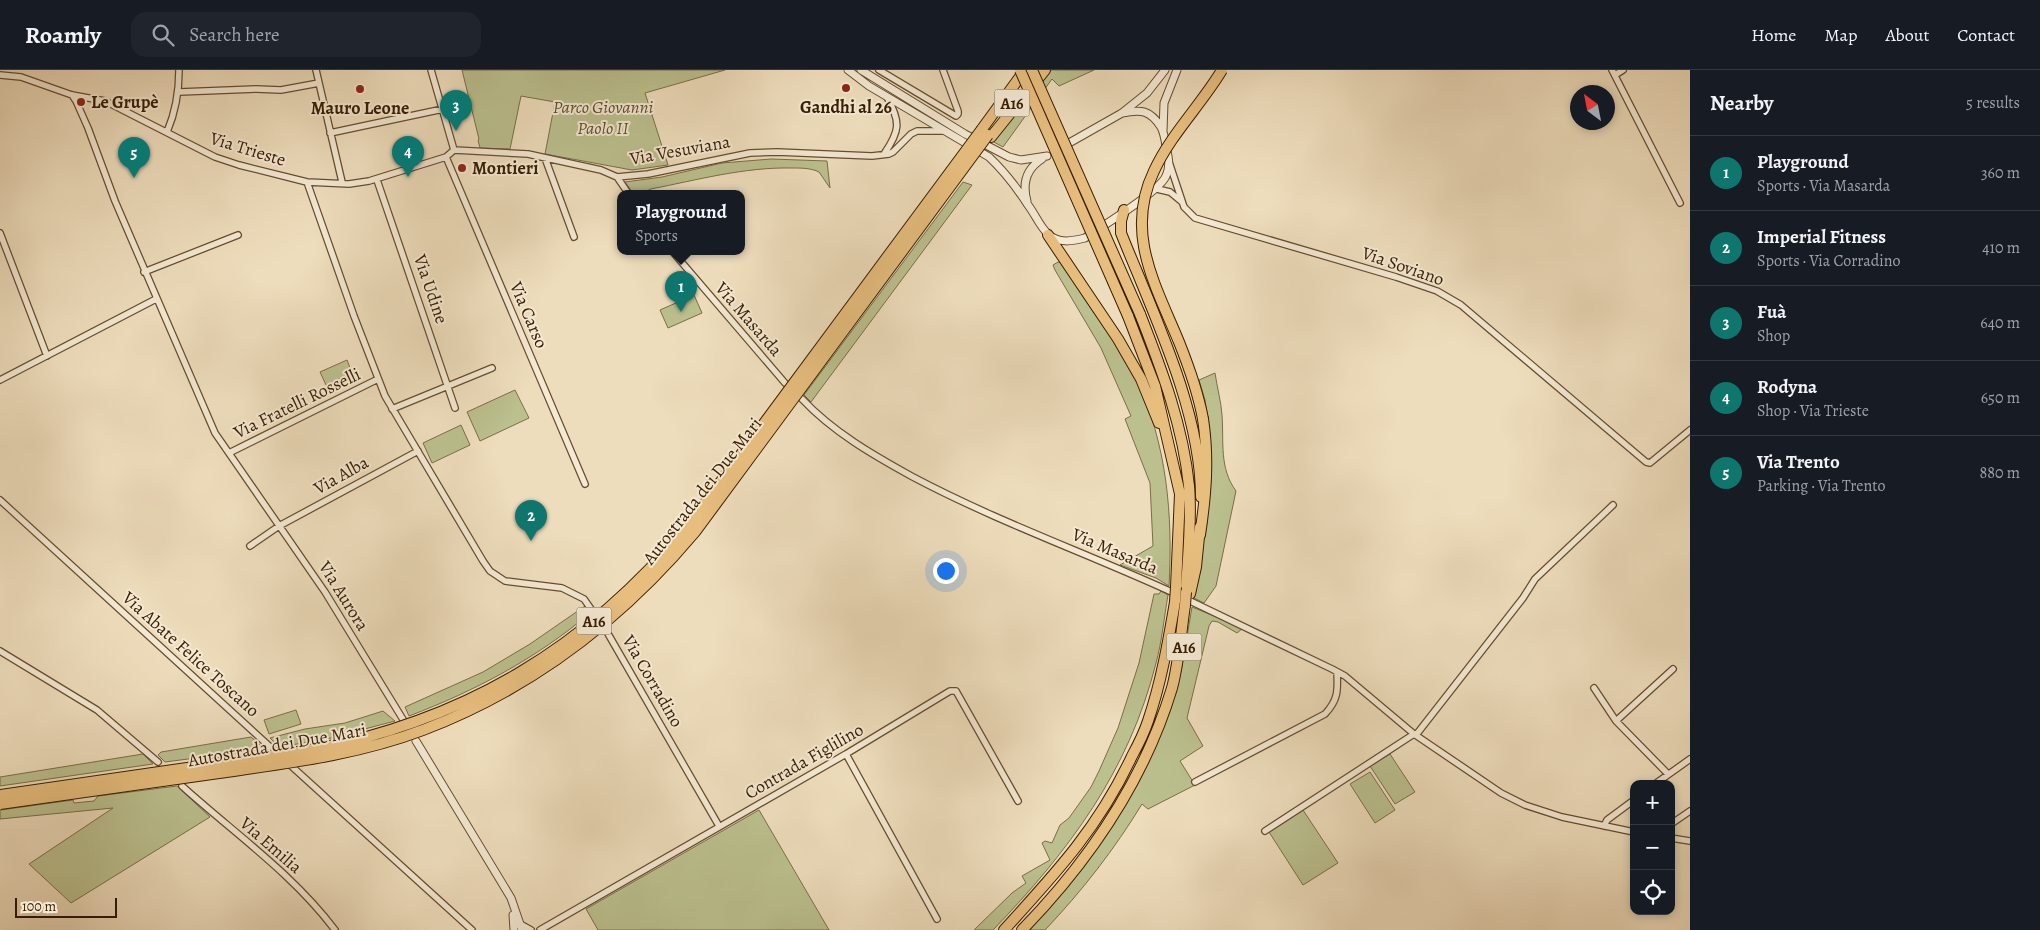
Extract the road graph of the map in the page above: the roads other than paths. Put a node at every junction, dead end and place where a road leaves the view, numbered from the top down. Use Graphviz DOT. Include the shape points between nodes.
graph roads {
  1 [pos="179,70"];
  2 [pos="316,70"];
  3 [pos="430,70"];
  4 [pos="848,70"];
  5 [pos="861,70"];
  6 [pos="879,70"];
  7 [pos="943,70"];
  8 [pos="1019,70"];
  9 [pos="1025,70"];
  10 [pos="1032,70"];
  11 [pos="1036,70"];
  12 [pos="1045,70"];
  13 [pos="1165,70"];
  14 [pos="1177,70"];
  15 [pos="1222,70"];
  16 [pos="1623,70"];
  17 [pos="1613,73"];
  18 [pos="0,76"];
  19 [pos="319,83"];
  20 [pos="179,92"];
  21 [pos="72,95"];
  22 [pos="886,95"];
  23 [pos="443,109"];
  24 [pos="1122,113"];
  25 [pos="167,132"];
  26 [pos="948,132"];
  27 [pos="985,132"];
  28 [pos="1163,132"];
  29 [pos="330,133"];
  30 [pos="454,150"];
  31 [pos="884,154"];
  32 [pos="1047,156"];
  33 [pos="446,157"];
  34 [pos="545,158"];
  35 [pos="1170,162"];
  36 [pos="617,177"];
  37 [pos="377,180"];
  38 [pos="307,182"];
  39 [pos="342,182"];
  40 [pos="1157,189"];
  41 [pos="626,190"];
  42 [pos="1182,202"];
  43 [pos="1680,203"];
  44 [pos="1028,204"];
  45 [pos="1124,210"];
  46 [pos="0,233"];
  47 [pos="238,235"];
  48 [pos="1048,235"];
  49 [pos="574,237"];
  50 [pos="675,255"];
  51 [pos="144,272"];
  52 [pos="156,299"];
  53 [pos="47,356"];
  54 [pos="492,368"];
  55 [pos="378,379"];
  56 [pos="0,380"];
  57 [pos="785,383"];
  58 [pos="448,386"];
  59 [pos="802,399"];
  60 [pos="392,408"];
  61 [pos="454,408"];
  62 [pos="1690,430"];
  63 [pos="418,451"];
  64 [pos="229,453"];
  65 [pos="1172,455"];
  66 [pos="585,484"];
  67 [pos="0,500"];
  68 [pos="1613,505"];
  69 [pos="280,526"];
  70 [pos="1200,534"];
  71 [pos="250,546"];
  72 [pos="1188,593"];
  73 [pos="1183,605"];
  74 [pos="0,651"];
  75 [pos="1673,668"];
  76 [pos="1337,672"];
  77 [pos="1594,688"];
  78 [pos="1616,721"];
  79 [pos="1415,734"];
  80 [pos="416,741"];
  81 [pos="846,754"];
  82 [pos="1690,759"];
  83 [pos="158,762"];
  84 [pos="1668,774"];
  85 [pos="1660,780"];
  86 [pos="1195,782"];
  87 [pos="182,786"];
  88 [pos="0,795"];
  89 [pos="1018,802"];
  90 [pos="1630,803"];
  91 [pos="0,804"];
  92 [pos="1690,811"];
  93 [pos="1675,821"];
  94 [pos="719,826"];
  95 [pos="1604,826"];
  96 [pos="1264,831"];
  97 [pos="1630,831"];
  98 [pos="1675,839"];
  99 [pos="1690,841"];
  100 [pos="937,919"];
  101 [pos="556,920"];
  102 [pos="519,928"];
  103 [pos="335,930"];
  104 [pos="472,930"];
  105 [pos="533,930"];
  106 [pos="540,930"];
  107 [pos="546,930"];
  108 [pos="1004,930"];
  109 [pos="1022,930"];
  1 -- 20 [label="street"];
  2 -- 19 [label="street"];
  3 -- 23 [label="street"];
  4 -- 22 [label="street"];
  5 -- 32 [label="street" via="965,134 1015,158"];
  6 -- 7 [label="street" via="956,116 958,110"];
  8 -- 27 [label="highway"];
  8 -- 65 [label="highway, bridge" via="1128,316 1155,386"];
  9 -- 27 [label="highway, Autostrada dei Due Mari / A16"];
  10 -- 72 [label="highway, bridge" via="1165,377 1182,443 1189,487"];
  11 -- 27 [label="highway, Autostrada dei Due Mari / A16"];
  12 -- 27 [label="highway"];
  13 -- 24 [label="street" via="1147,93"];
  14 -- 28 [label="street" via="1164,103"];
  15 -- 70 [label="highway, bridge" via="1158,162 1142,213 1146,261 1192,375 1203,418 1207,473"];
  16 -- 17 [label="street"];
  17 -- 43 [label="street"];
  18 -- 21 [label="street, Via Trieste" via="9,75 40,83"];
  19 -- 20 [label="street" via="282,90"];
  19 -- 29 [label="street"];
  20 -- 25 [label="street"];
  21 -- 25 [label="street, Via Trieste" via="105,101"];
  21 -- 51 [label="street, Via Aurora"];
  22 -- 26 [label="street"];
  22 -- 31 [label="street" via="896,113 897,128"];
  23 -- 29 [label="street"];
  23 -- 30 [label="street"];
  24 -- 28 [label="street" via="1146,112"];
  24 -- 32 [label="street"];
  25 -- 38 [label="street, Via Trieste" via="215,157"];
  26 -- 31 [label="street, Via Vesuviana" via="935,129 917,131 893,152"];
  26 -- 44 [label="street" via="989,157"];
  27 -- 88 [label="highway, Autostrada dei Due Mari / A16, bridge" via="947,176 664,555 610,608 551,654 454,708 348,743"];
  27 -- 91 [label="highway, Autostrada dei Due Mari / A16, bridge" via="956,185 947,192 683,546 616,615 556,661 492,700 457,716 350,752"];
  28 -- 35 [label="street"];
  29 -- 39 [label="street"];
  30 -- 33 [label="street, Via Trieste"];
  30 -- 34 [label="street, Via Vesuviana"];
  31 -- 36 [label="street, Via Vesuviana" via="750,153 665,171"];
  32 -- 44 [label="street" via="1032,165 1026,177"];
  33 -- 37 [label="street, Via Trieste"];
  33 -- 66 [label="street, Via Carso"];
  34 -- 36 [label="street, Via Vesuviana" via="601,170"];
  34 -- 49 [label="street"];
  35 -- 40 [label="street"];
  35 -- 42 [label="street"];
  36 -- 41 [label="street"];
  37 -- 39 [label="street, Via Trieste"];
  37 -- 58 [label="street, Via Udine"];
  38 -- 39 [label="street, Via Trieste"];
  38 -- 55 [label="street, Via Corradino"];
  40 -- 42 [label="street" via="1170,192"];
  40 -- 45 [label="street"];
  42 -- 62 [label="street, Via Soviano" via="1187,212 1200,220 1437,291 1461,305 1637,456 1650,463"];
  44 -- 48 [label="street"];
  45 -- 48 [label="street" via="1085,238 1071,241"];
  45 -- 70 [label="highway" via="1120,221 1121,233 1175,367 1190,422 1200,473"];
  46 -- 53 [label="street"];
  47 -- 51 [label="street"];
  48 -- 65 [label="highway" via="1141,379"];
  50 -- 57 [label="street, Via Masarda"];
  51 -- 52 [label="street, Via Aurora"];
  52 -- 53 [label="street"];
  52 -- 64 [label="street, Via Aurora" via="210,424"];
  53 -- 56 [label="street"];
  54 -- 58 [label="street"];
  55 -- 60 [label="street, Via Corradino"];
  55 -- 64 [label="street, Via Fratelli Rosselli"];
  58 -- 60 [label="street"];
  58 -- 61 [label="street, Via Udine"];
  59 -- 76 [label="street, Via Masarda" via="839,433 946,495 1156,585"];
  60 -- 63 [label="street, Via Corradino"];
  63 -- 69 [label="street, Via Alba"];
  63 -- 94 [label="street, Via Corradino" via="490,571 505,581 562,588 584,600 607,632"];
  64 -- 69 [label="street, Via Aurora"];
  65 -- 73 [label="highway, bridge" via="1180,494 1176,587"];
  67 -- 104 [label="street, Via Abate Felice Toscano"];
  68 -- 79 [label="street" via="1535,578 1523,598"];
  69 -- 71 [label="street, Via Alba"];
  69 -- 80 [label="street, Via Aurora" via="325,592"];
  70 -- 72 [label="highway, A16"];
  72 -- 73 [label="highway, A16, bridge"];
  73 -- 108 [label="highway" via="1148,724 1119,785 1080,844"];
  73 -- 109 [label="highway, A16" via="1184,650 1158,730 1128,794 1089,854"];
  74 -- 83 [label="street" via="96,710"];
  75 -- 78 [label="street"];
  76 -- 79 [label="street, Via Masarda"];
  76 -- 86 [label="street" via="1337,696 1325,714"];
  77 -- 78 [label="street"];
  78 -- 84 [label="street"];
  79 -- 95 [label="street, Via Masarda" via="1501,793 1525,805"];
  79 -- 96 [label="street"];
  80 -- 102 [label="street, Via Aurora" via="511,898"];
  81 -- 89 [label="street, Contrada Figlilino" via="950,691 956,691"];
  81 -- 94 [label="street, Contrada Figlilino"];
  81 -- 100 [label="street"];
  82 -- 84 [label="street"];
  84 -- 85 [label="street"];
  87 -- 103 [label="street, Via Emilia" via="300,890"];
  90 -- 95 [label="street" via="1607,820"];
  92 -- 93 [label="street"];
  94 -- 101 [label="street, Contrada Figlilino"];
  95 -- 97 [label="street, Via Masarda"];
  98 -- 99 [label="street"];
  101 -- 106 [label="street, Contrada Figlilino"];
  101 -- 107 [label="street, Contrada Figlilino"];
  102 -- 105 [label="street"];
  105 -- 106 [label="street"];
}
